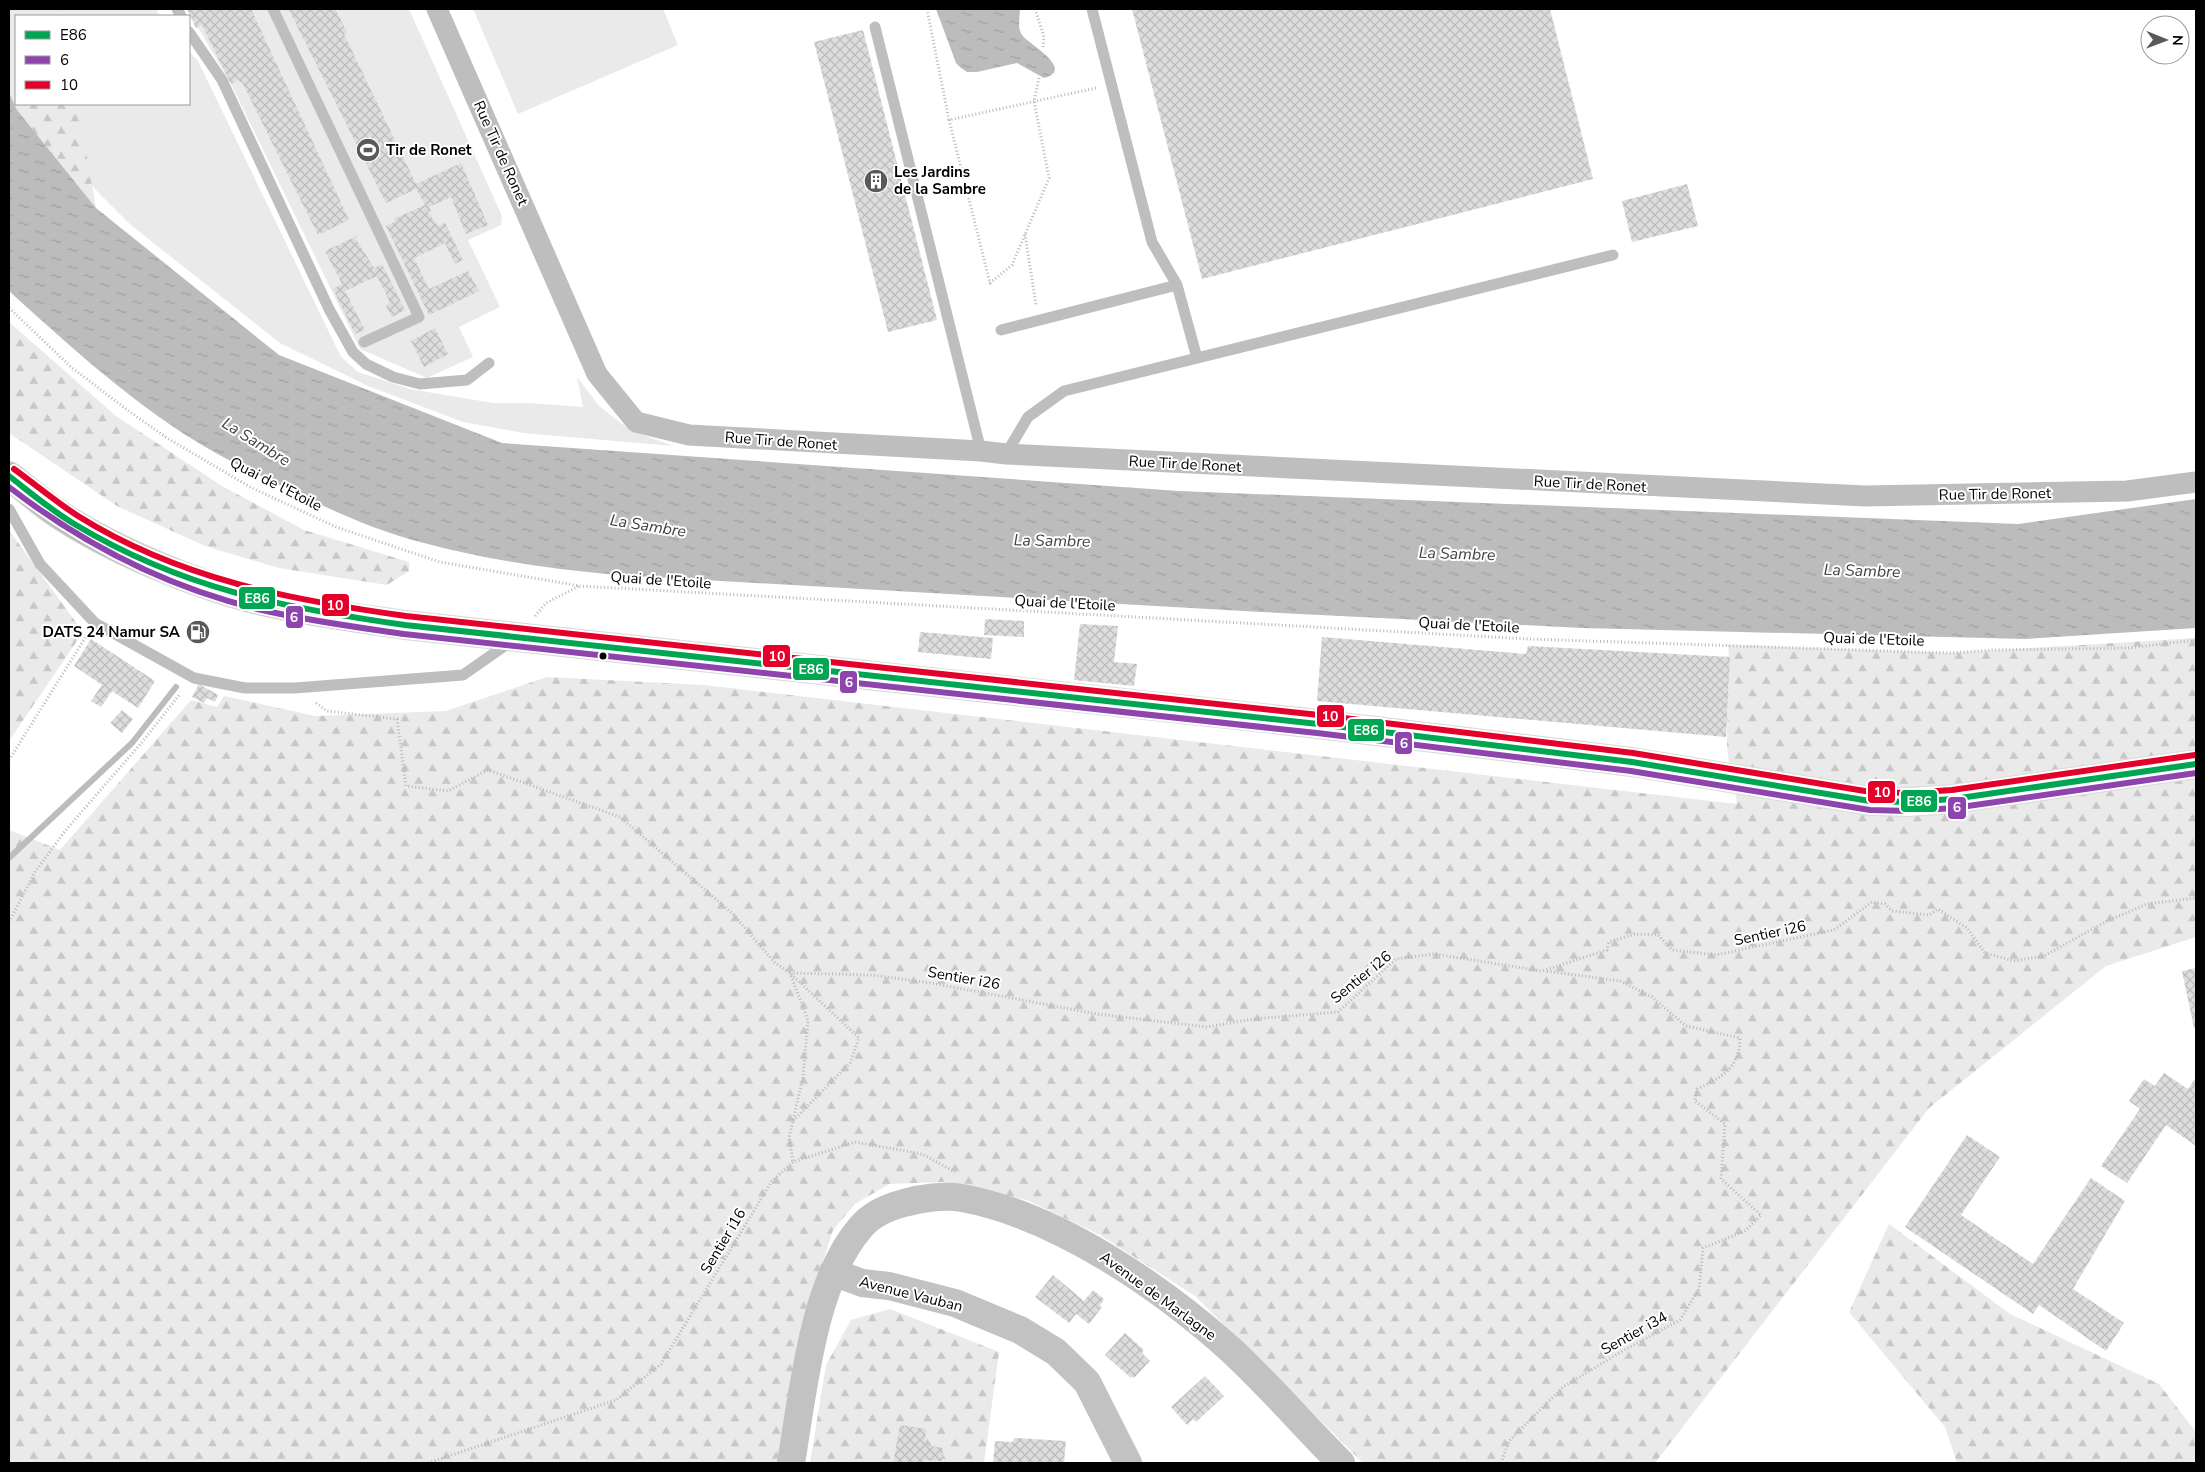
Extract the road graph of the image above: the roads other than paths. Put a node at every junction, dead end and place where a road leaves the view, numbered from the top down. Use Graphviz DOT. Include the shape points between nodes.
graph roads {
  1 [pos="273,9"];
  2 [pos="438,9"];
  3 [pos="1092,9"];
  4 [pos="875,27"];
  5 [pos="190,33"];
  6 [pos="1613,255"];
  7 [pos="1177,285"];
  8 [pos="1001,330"];
  9 [pos="364,342"];
  10 [pos="1197,358"];
  11 [pos="489,363"];
  12 [pos="981,451"];
  13 [pos="1006,454"];
  14 [pos="9,476"];
  15 [pos="2196,482"];
  16 [pos="9,509"];
  17 [pos="516,638"];
  18 [pos="2196,764"];
  19 [pos="833,1272"];
  20 [pos="791,1463"];
  21 [pos="1128,1463"];
  22 [pos="1341,1463"];
  1 -- 9 [label="lane" via="419,317"];
  2 -- 12 [label="street, Rue Tir de Ronet" via="597,374 636,422 688,435"];
  3 -- 7 [label="lane" via="1152,242"];
  4 -- 12 [label="lane"];
  5 -- 11 [label="lane" via="222,80 329,309 353,352 366,364 393,378 420,384 467,380"];
  6 -- 10 [label="lane"];
  7 -- 8 [label="lane"];
  7 -- 10 [label="lane"];
  10 -- 13 [label="lane" via="1064,390 1028,417"];
  12 -- 13 [label="street, Rue Tir de Ronet"];
  13 -- 15 [label="street, Rue Tir de Ronet" via="1865,496 2127,491"];
  14 -- 17 [label="main road" via="54,512 122,550 185,576 260,600 395,624"];
  16 -- 17 [label="lane" via="40,564 94,624 194,678 245,688 295,688 463,676"];
  17 -- 18 [label="main road" via="1318,724 1632,762 1870,801 1953,799"];
  19 -- 20 [label="main road, Avenue de Marlagne" via="815,1330"];
  19 -- 21 [label="main road, Avenue Vauban" via="862,1282 955,1303 1020,1330 1056,1352 1087,1382"];
  19 -- 22 [label="main road, Avenue de Marlagne" via="862,1226 870,1218 894,1206 928,1198 960,1197 1000,1208 1090,1248 1195,1321 1231,1351"];
}
